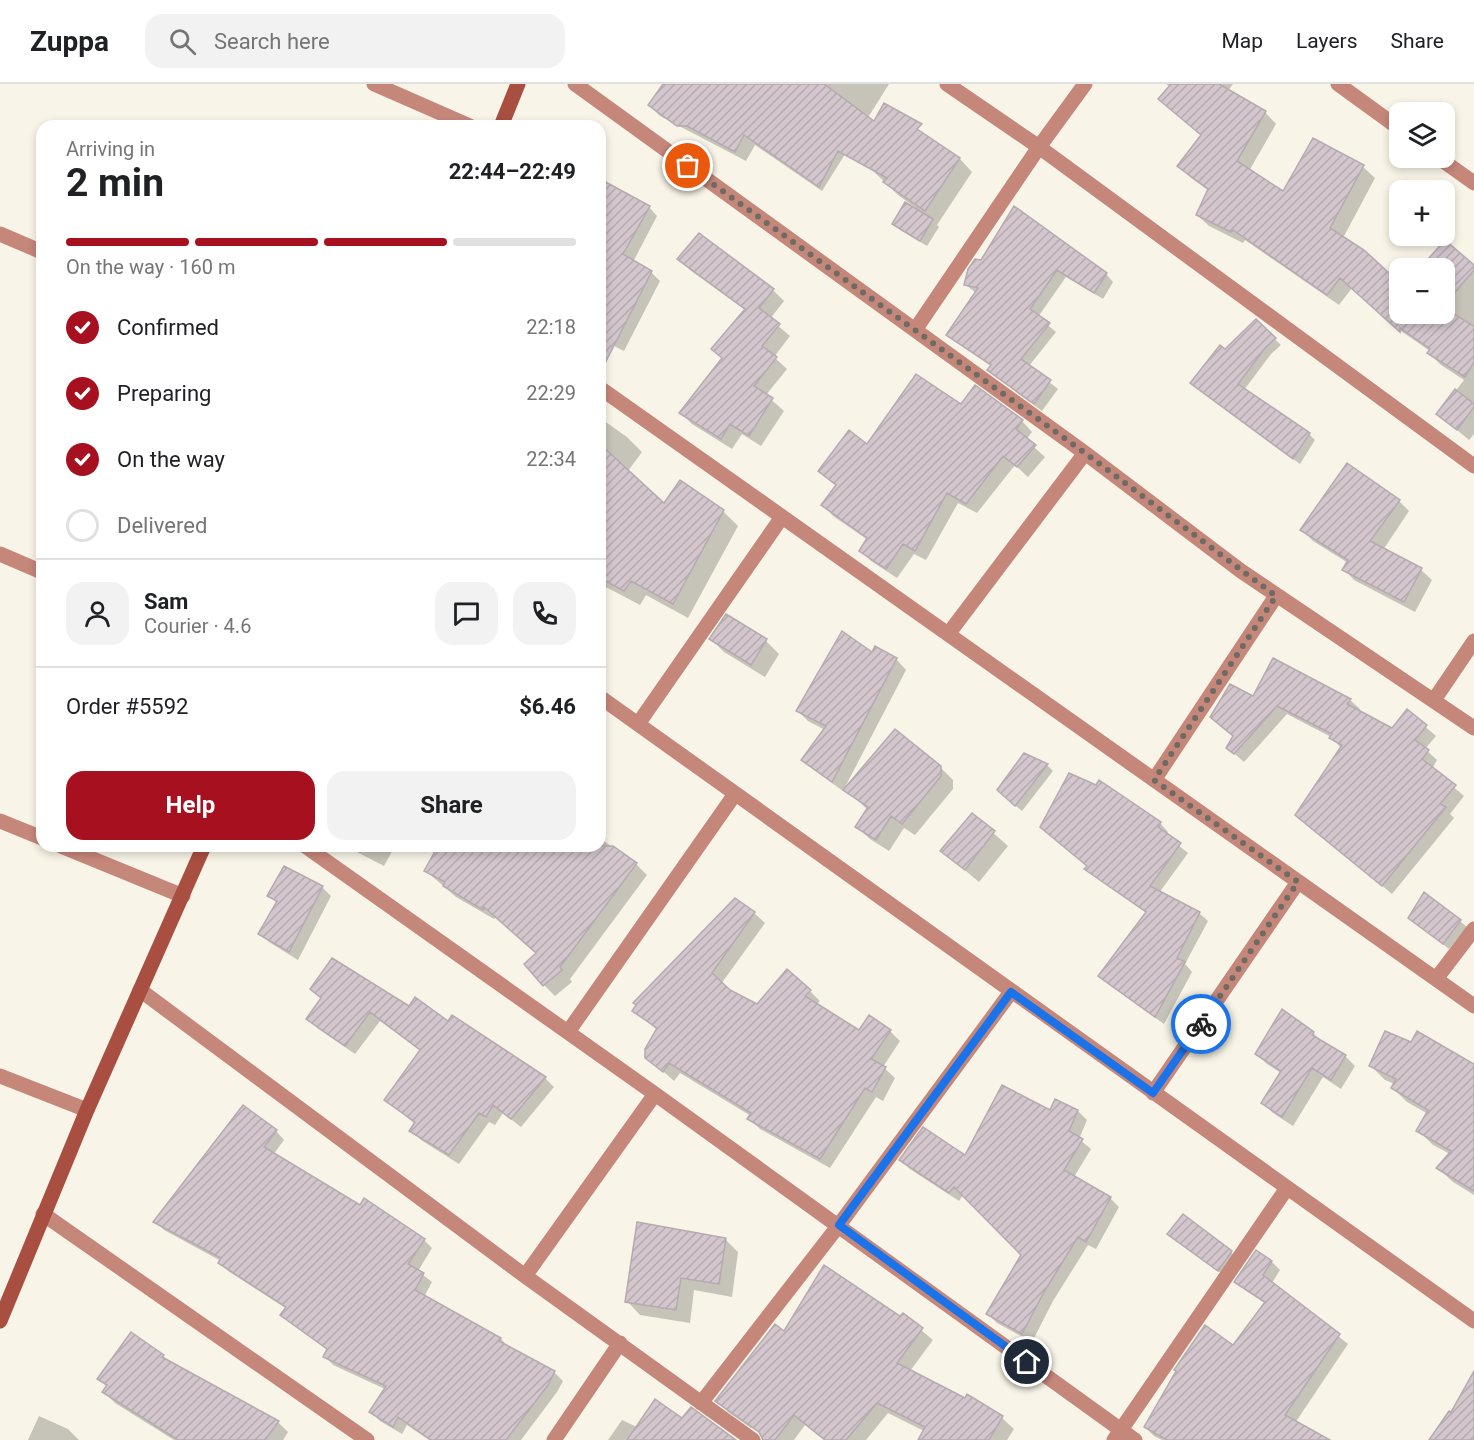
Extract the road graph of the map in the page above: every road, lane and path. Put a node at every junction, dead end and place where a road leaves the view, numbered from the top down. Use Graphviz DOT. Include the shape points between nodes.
graph roads {
  1 [pos="374,84"];
  2 [pos="518,84"];
  3 [pos="575,84"];
  4 [pos="947,84"];
  5 [pos="1085,84"];
  6 [pos="1338,84"];
  7 [pos="456,120"];
  8 [pos="503,120"];
  9 [pos="1389,121"];
  10 [pos="1039,147"];
  11 [pos="1453,168"];
  12 [pos="1474,183"];
  13 [pos="0,234"];
  14 [pos="36,249"];
  15 [pos="915,330"];
  16 [pos="606,392"];
  17 [pos="1085,453"];
  18 [pos="1474,466"];
  19 [pos="782,517"];
  20 [pos="0,554"];
  21 [pos="36,569"];
  22 [pos="1276,596"];
  23 [pos="949,633"];
  24 [pos="1474,641"];
  25 [pos="1434,700"];
  26 [pos="606,701"];
  27 [pos="638,723"];
  28 [pos="1474,728"];
  29 [pos="1154,780"];
  30 [pos="735,794"];
  31 [pos="0,821"];
  32 [pos="36,836"];
  33 [pos="76,852"];
  34 [pos="201,852"];
  35 [pos="313,852"];
  36 [pos="1298,882"];
  37 [pos="183,896"];
  38 [pos="1474,929"];
  39 [pos="1436,980"];
  40 [pos="140,990"];
  41 [pos="1011,992"];
  42 [pos="1474,1006"];
  43 [pos="568,1032"];
  44 [pos="0,1076"];
  45 [pos="1153,1093"];
  46 [pos="656,1094"];
  47 [pos="87,1110"];
  48 [pos="1287,1188"];
  49 [pos="43,1214"];
  50 [pos="839,1225"];
  51 [pos="525,1276"];
  52 [pos="0,1321"];
  53 [pos="1474,1321"];
  54 [pos="620,1343"];
  55 [pos="701,1403"];
  56 [pos="1118,1435"];
  57 [pos="367,1440"];
  58 [pos="554,1440"];
  59 [pos="753,1440"];
  60 [pos="1134,1440"];
  1 -- 7 [label="street"];
  2 -- 8 [label="street"];
  3 -- 15 [label="street"];
  4 -- 10 [label="street"];
  5 -- 10 [label="street"];
  6 -- 9 [label="street"];
  10 -- 15 [label="street"];
  10 -- 18 [label="street"];
  11 -- 12 [label="street"];
  13 -- 14 [label="street"];
  15 -- 17 [label="street"];
  16 -- 19 [label="street"];
  17 -- 22 [label="street"];
  17 -- 23 [label="street"];
  19 -- 23 [label="street"];
  19 -- 27 [label="street"];
  20 -- 21 [label="street"];
  22 -- 25 [label="street"];
  22 -- 29 [label="street"];
  23 -- 29 [label="street"];
  24 -- 25 [label="street"];
  25 -- 28 [label="street"];
  26 -- 27 [label="street"];
  27 -- 30 [label="street"];
  29 -- 36 [label="street"];
  30 -- 41 [label="street"];
  30 -- 43 [label="street"];
  31 -- 32 [label="street"];
  33 -- 37 [label="street"];
  34 -- 37 [label="street"];
  35 -- 43 [label="street"];
  36 -- 39 [label="street"];
  36 -- 45 [label="street"];
  37 -- 40 [label="street"];
  38 -- 39 [label="street"];
  39 -- 42 [label="street"];
  40 -- 47 [label="street"];
  40 -- 51 [label="street"];
  41 -- 45 [label="street"];
  41 -- 50 [label="street"];
  43 -- 46 [label="street"];
  44 -- 47 [label="street"];
  45 -- 48 [label="street"];
  46 -- 50 [label="street"];
  46 -- 51 [label="street"];
  47 -- 49 [label="street"];
  48 -- 53 [label="street"];
  48 -- 56 [label="street"];
  49 -- 52 [label="street"];
  49 -- 57 [label="street"];
  50 -- 55 [label="street"];
  50 -- 56 [label="street"];
  51 -- 54 [label="street"];
  54 -- 55 [label="street"];
  54 -- 58 [label="street"];
  55 -- 59 [label="street"];
  56 -- 60 [label="street"];
}
